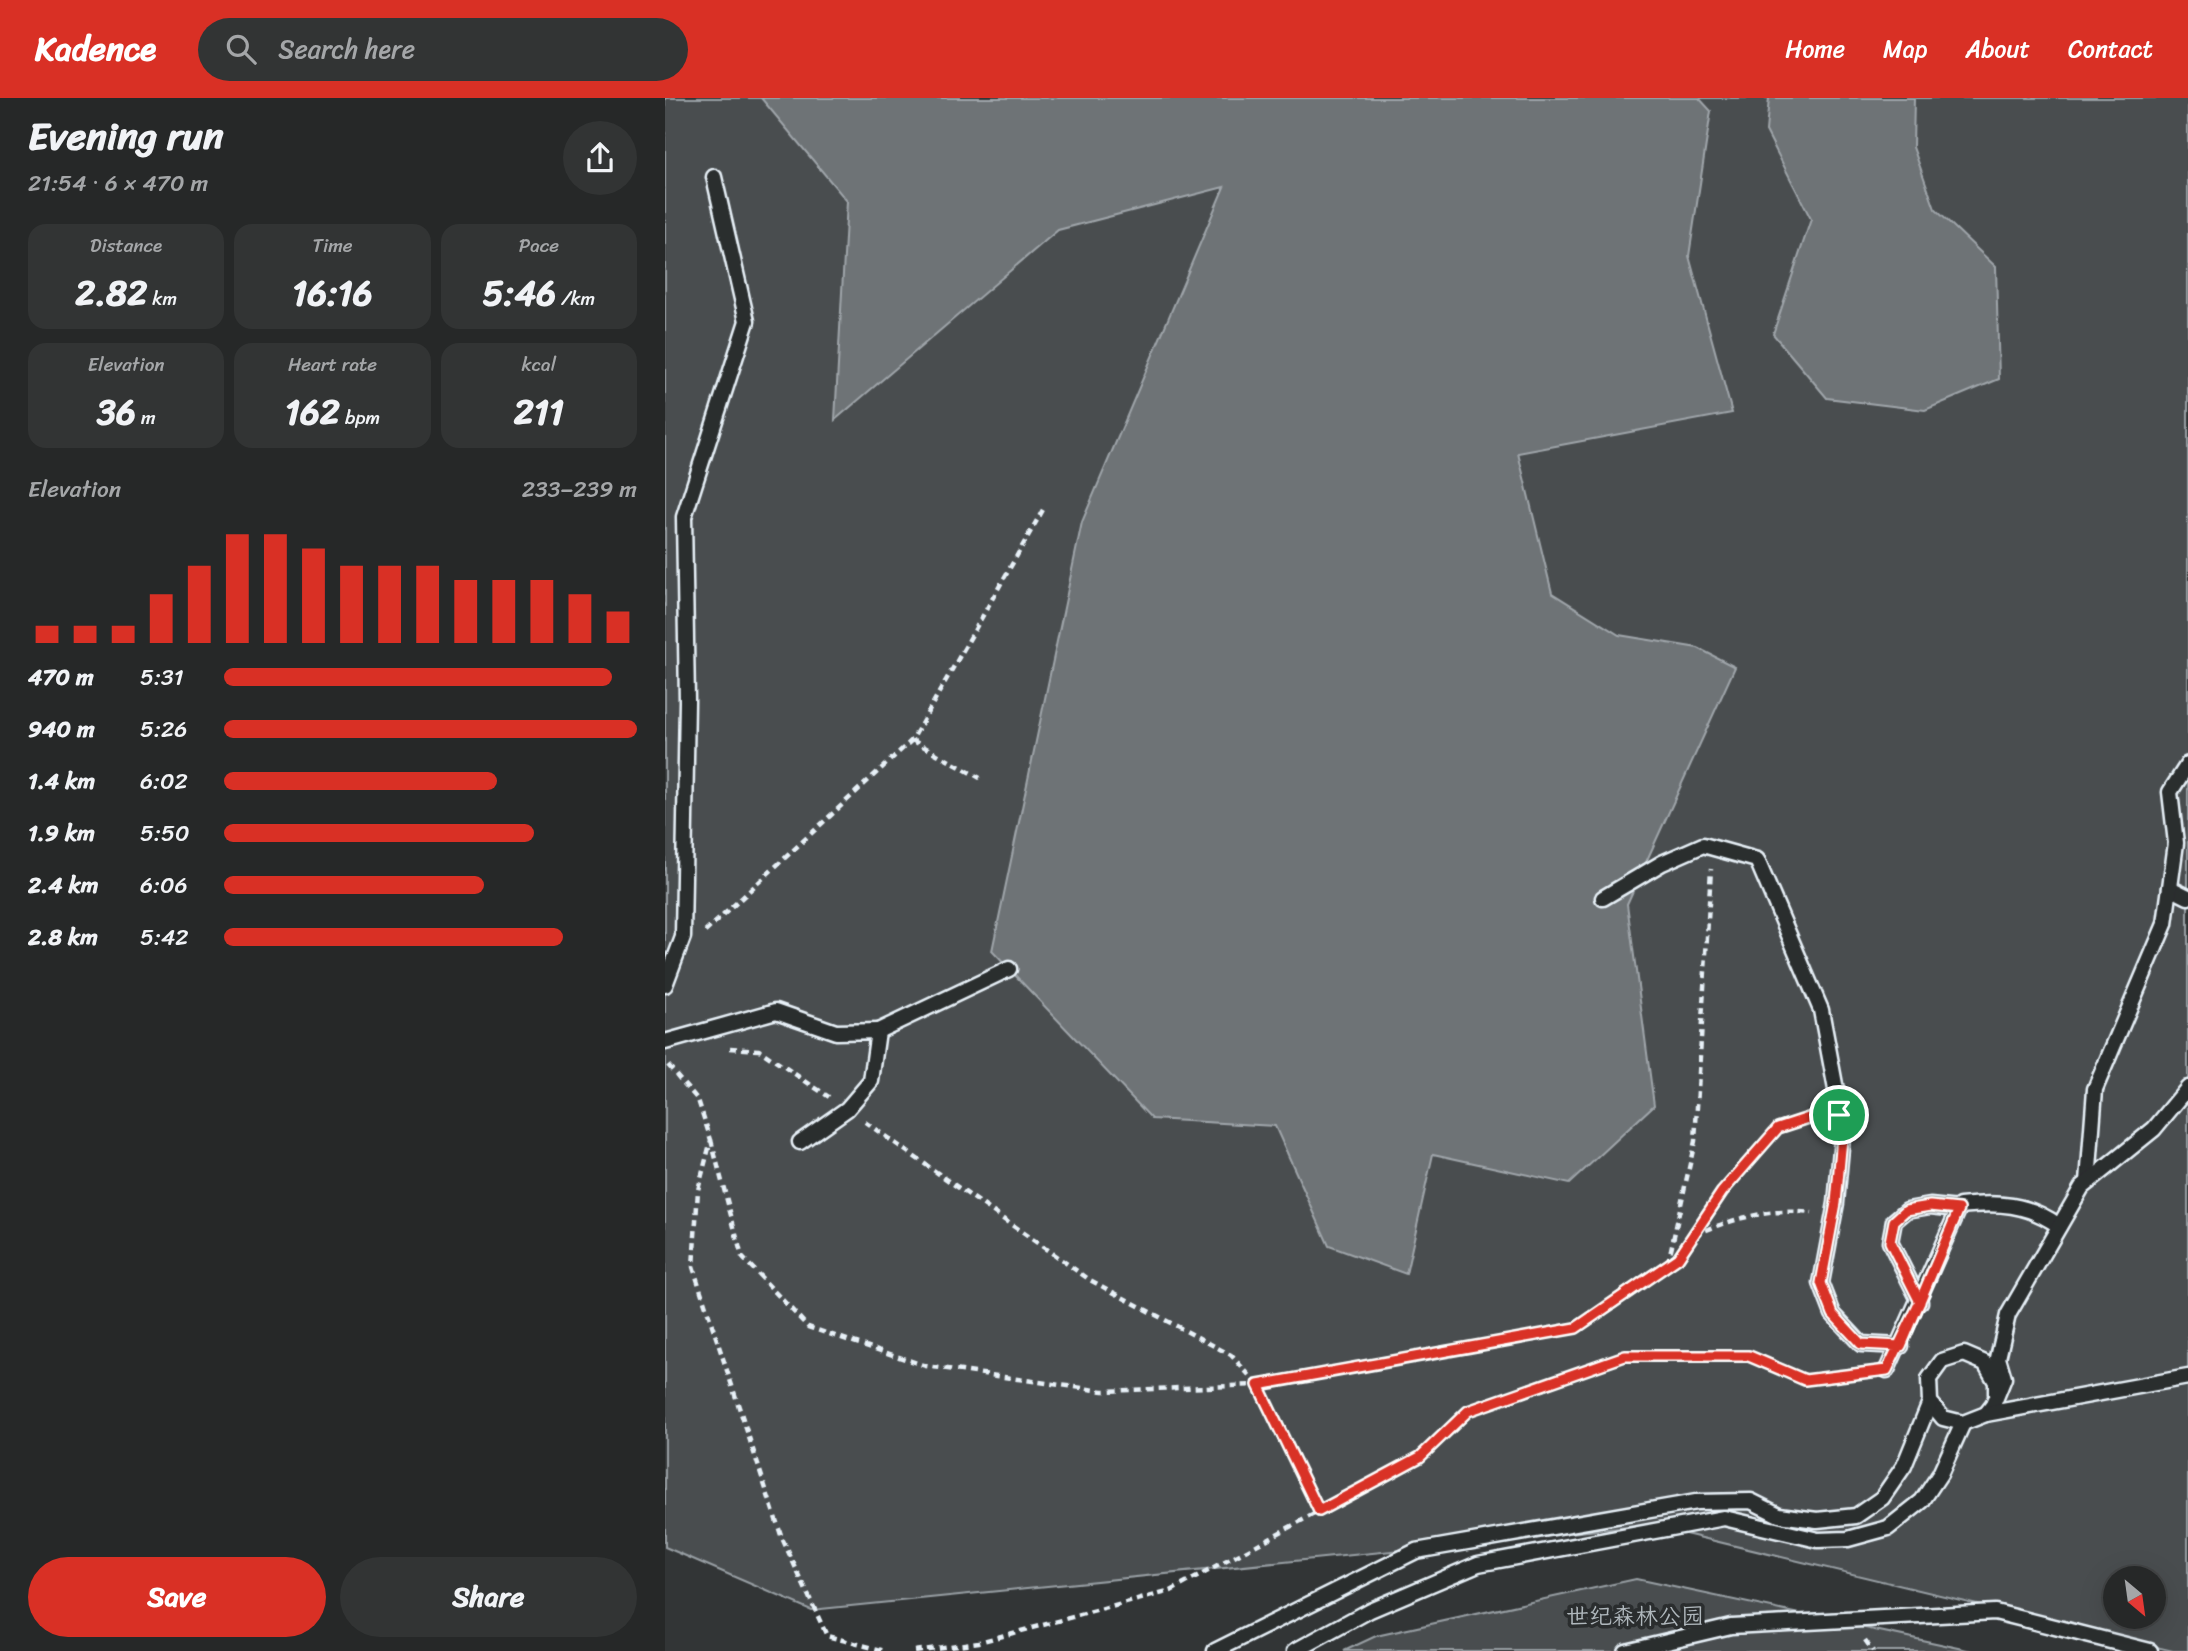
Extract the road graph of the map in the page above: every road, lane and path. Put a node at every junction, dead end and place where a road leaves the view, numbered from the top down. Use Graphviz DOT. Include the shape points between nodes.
graph roads {
  1 [pos="714,177"];
  2 [pos="1044,508"];
  3 [pos="912,740"];
  4 [pos="2188,764"];
  5 [pos="980,778"];
  6 [pos="1712,848"];
  7 [pos="2170,888"];
  8 [pos="2188,897"];
  9 [pos="1603,898"];
  10 [pos="703,934"];
  11 [pos="1009,969"];
  12 [pos="665,985"];
  13 [pos="878,1031"];
  14 [pos="665,1042"];
  15 [pos="720,1048"];
  16 [pos="665,1064"];
  17 [pos="2188,1088"];
  18 [pos="847,1110"];
  19 [pos="1839,1115"];
  20 [pos="711,1140"];
  21 [pos="800,1142"];
  22 [pos="2088,1182"];
  23 [pos="1959,1209"];
  24 [pos="1833,1216"];
  25 [pos="2059,1226"];
  26 [pos="1692,1236"];
  27 [pos="1668,1264"];
  28 [pos="1920,1302"];
  29 [pos="1901,1346"];
  30 [pos="1887,1370"];
  31 [pos="2188,1377"];
  32 [pos="1258,1385"];
  33 [pos="1996,1394"];
  34 [pos="1930,1402"];
  35 [pos="1986,1414"];
  36 [pos="1963,1423"];
  37 [pos="1319,1511"];
  38 [pos="873,1650"];
  39 [pos="885,1651"];
  40 [pos="914,1651"];
  41 [pos="1215,1651"];
  42 [pos="1294,1651"];
  43 [pos="1625,1651"];
  44 [pos="2150,1651"];
  1 -- 12 [label="lane" via="747,321 684,517 683,937"];
  2 -- 3 [label="path"];
  3 -- 5 [label="path"];
  3 -- 10 [label="path"];
  4 -- 7 [label="lane" via="2170,792 2176,843"];
  6 -- 9 [label="lane" via="1703,845 1663,863"];
  6 -- 19 [label="lane" via="1757,860 1821,1010"];
  6 -- 27 [label="path" via="1695,1141"];
  7 -- 8 [label="lane"];
  7 -- 22 [label="lane" via="2165,924 2095,1089"];
  11 -- 13 [label="lane"];
  13 -- 14 [label="lane" via="836,1032 776,1011"];
  13 -- 18 [label="lane" via="871,1081"];
  15 -- 18 [label="path" via="759,1050"];
  16 -- 20 [label="path" via="671,1065 698,1100"];
  17 -- 22 [label="lane" via="2154,1129"];
  18 -- 21 [label="lane"];
  18 -- 32 [label="path" via="1090,1280 1231,1355"];
  19 -- 24 [label="lane" via="1843,1127"];
  19 -- 26 [label="path" via="1827,1112 1778,1128 1722,1192"];
  20 -- 32 [label="path" via="742,1257 808,1327 926,1366 1103,1391"];
  20 -- 38 [label="path" via="698,1190 693,1267 782,1538 827,1636"];
  22 -- 25 [label="lane"];
  23 -- 25 [label="lane" via="1993,1202 2014,1205 2041,1213"];
  23 -- 28 [label="lane"];
  23 -- 28 [label="lane" via="1930,1206 1906,1210 1894,1221 1890,1242"];
  24 -- 26 [label="path" via="1783,1210 1722,1223"];
  24 -- 29 [label="lane" via="1821,1283 1833,1314 1861,1344"];
  25 -- 33 [label="lane" via="2008,1315 1998,1358 2004,1378"];
  26 -- 27 [label="path" via="1678,1258"];
  27 -- 32 [label="path" via="1576,1328"];
  28 -- 29 [label="lane"];
  29 -- 30 [label="lane"];
  30 -- 37 [label="path" via="1805,1380 1749,1356 1625,1356 1468,1411 1420,1457"];
  31 -- 35 [label="lane"];
  32 -- 37 [label="path"];
  33 -- 34 [label="lane" via="1996,1382 1985,1363 1964,1354 1942,1361 1934,1369 1929,1379"];
  33 -- 35 [label="lane"];
  34 -- 36 [label="lane" via="1943,1418"];
  34 -- 41 [label="lane" via="1904,1466 1882,1498 1856,1516 1817,1520 1779,1515 1751,1502 1696,1502 1416,1551"];
  35 -- 36 [label="lane"];
  36 -- 42 [label="lane" via="1922,1501 1888,1528 1848,1539 1818,1541 1724,1518 1478,1564 1370,1610"];
  37 -- 40 [label="path" via="1171,1591 979,1642"];
  38 -- 39 [label="path"];
  43 -- 44 [label="lane" via="1731,1626 1995,1612"];
}
